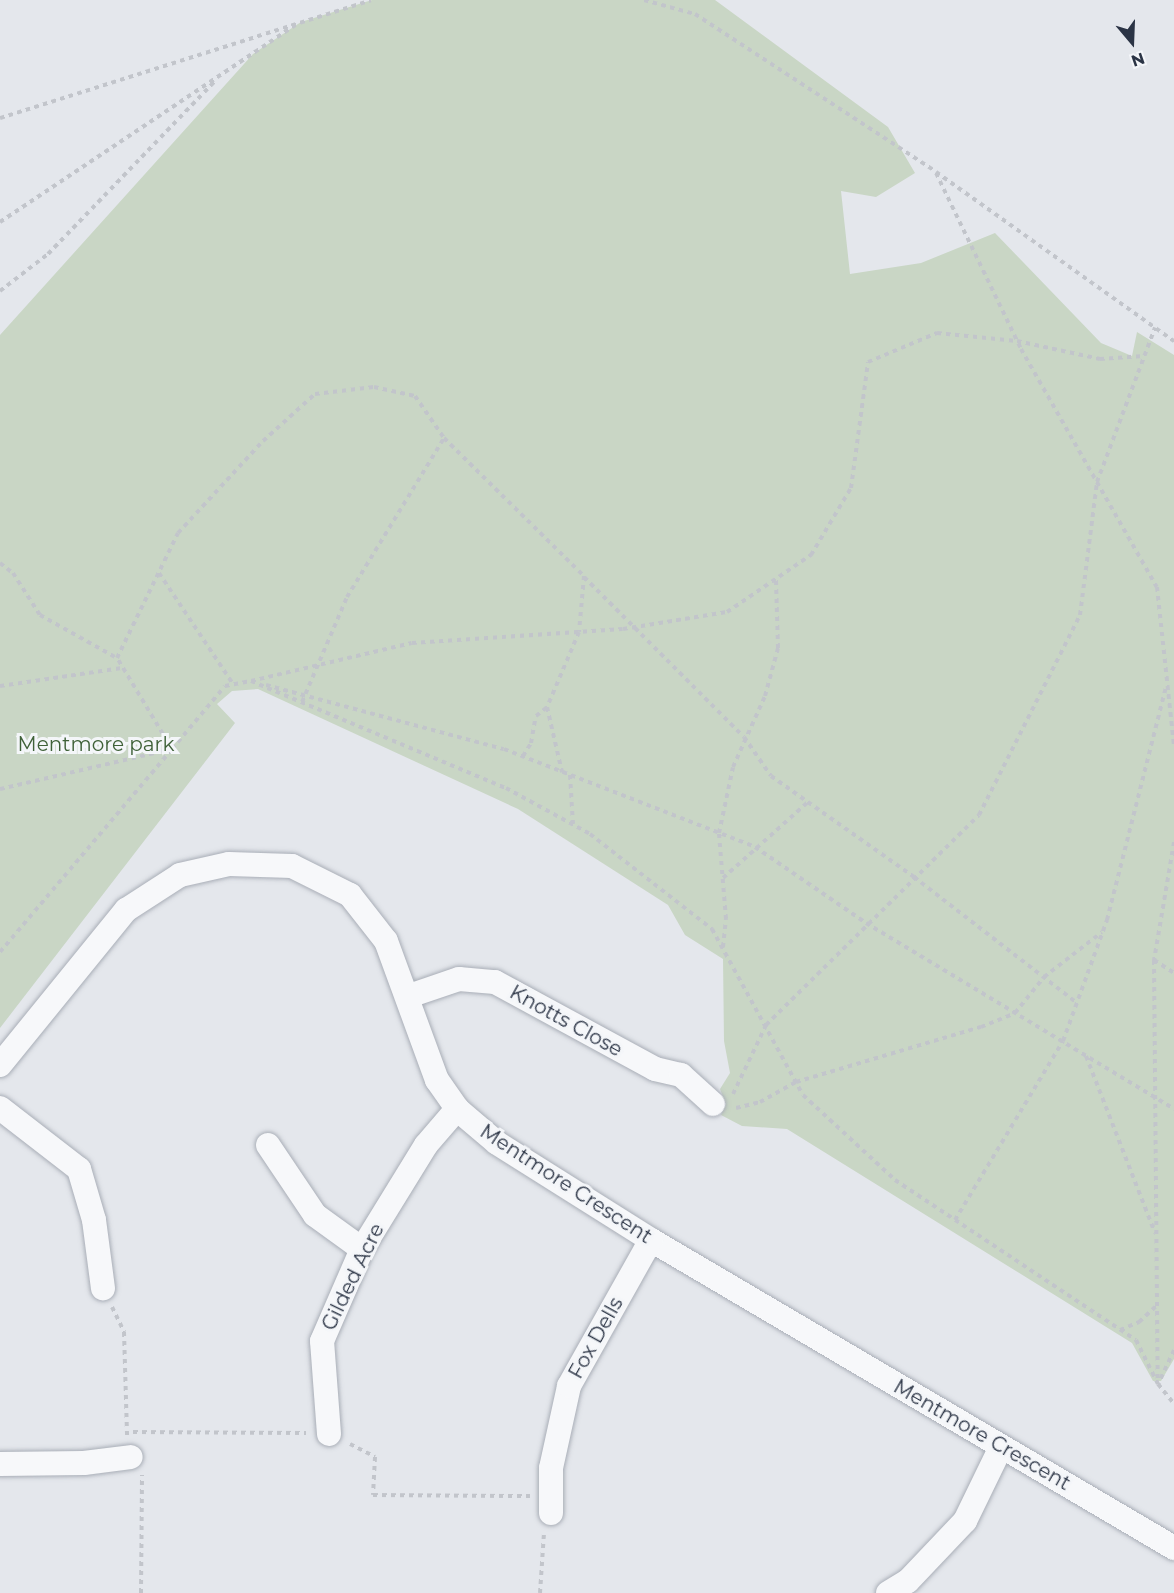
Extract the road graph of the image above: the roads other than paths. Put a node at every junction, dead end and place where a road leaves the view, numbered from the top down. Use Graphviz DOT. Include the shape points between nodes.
graph roads {
  1 [pos="409,996"];
  2 [pos="0,1065"];
  3 [pos="719,1107"];
  4 [pos="0,1108"];
  5 [pos="457,1108"];
  6 [pos="268,1145"];
  7 [pos="651,1240"];
  8 [pos="362,1249"];
  9 [pos="103,1288"];
  10 [pos="329,1434"];
  11 [pos="1001,1447"];
  12 [pos="131,1457"];
  13 [pos="0,1464"];
  14 [pos="551,1513"];
  15 [pos="1174,1548"];
  16 [pos="888,1593"];
  1 -- 2 [label="street, Mentmore Crescent" via="386,941 350,895 292,866 229,864 180,875 126,910"];
  1 -- 3 [label="street, Knotts Close" via="459,978 495,982 655,1069 681,1076"];
  1 -- 5 [label="street, Mentmore Crescent" via="437,1080"];
  4 -- 9 [label="street" via="79,1169 94,1220"];
  5 -- 7 [label="street, Mentmore Crescent" via="497,1143"];
  5 -- 8 [label="street, Gilded Acre" via="426,1145"];
  6 -- 8 [label="street" via="315,1215"];
  7 -- 11 [label="street, Mentmore Crescent"];
  7 -- 14 [label="street, Fox Dells" via="569,1386 551,1468"];
  8 -- 10 [label="street, Gilded Acre" via="322,1341"];
  11 -- 15 [label="street, Mentmore Crescent"];
  11 -- 16 [label="street" via="965,1521 908,1581"];
  12 -- 13 [label="street" via="84,1463"];
}
